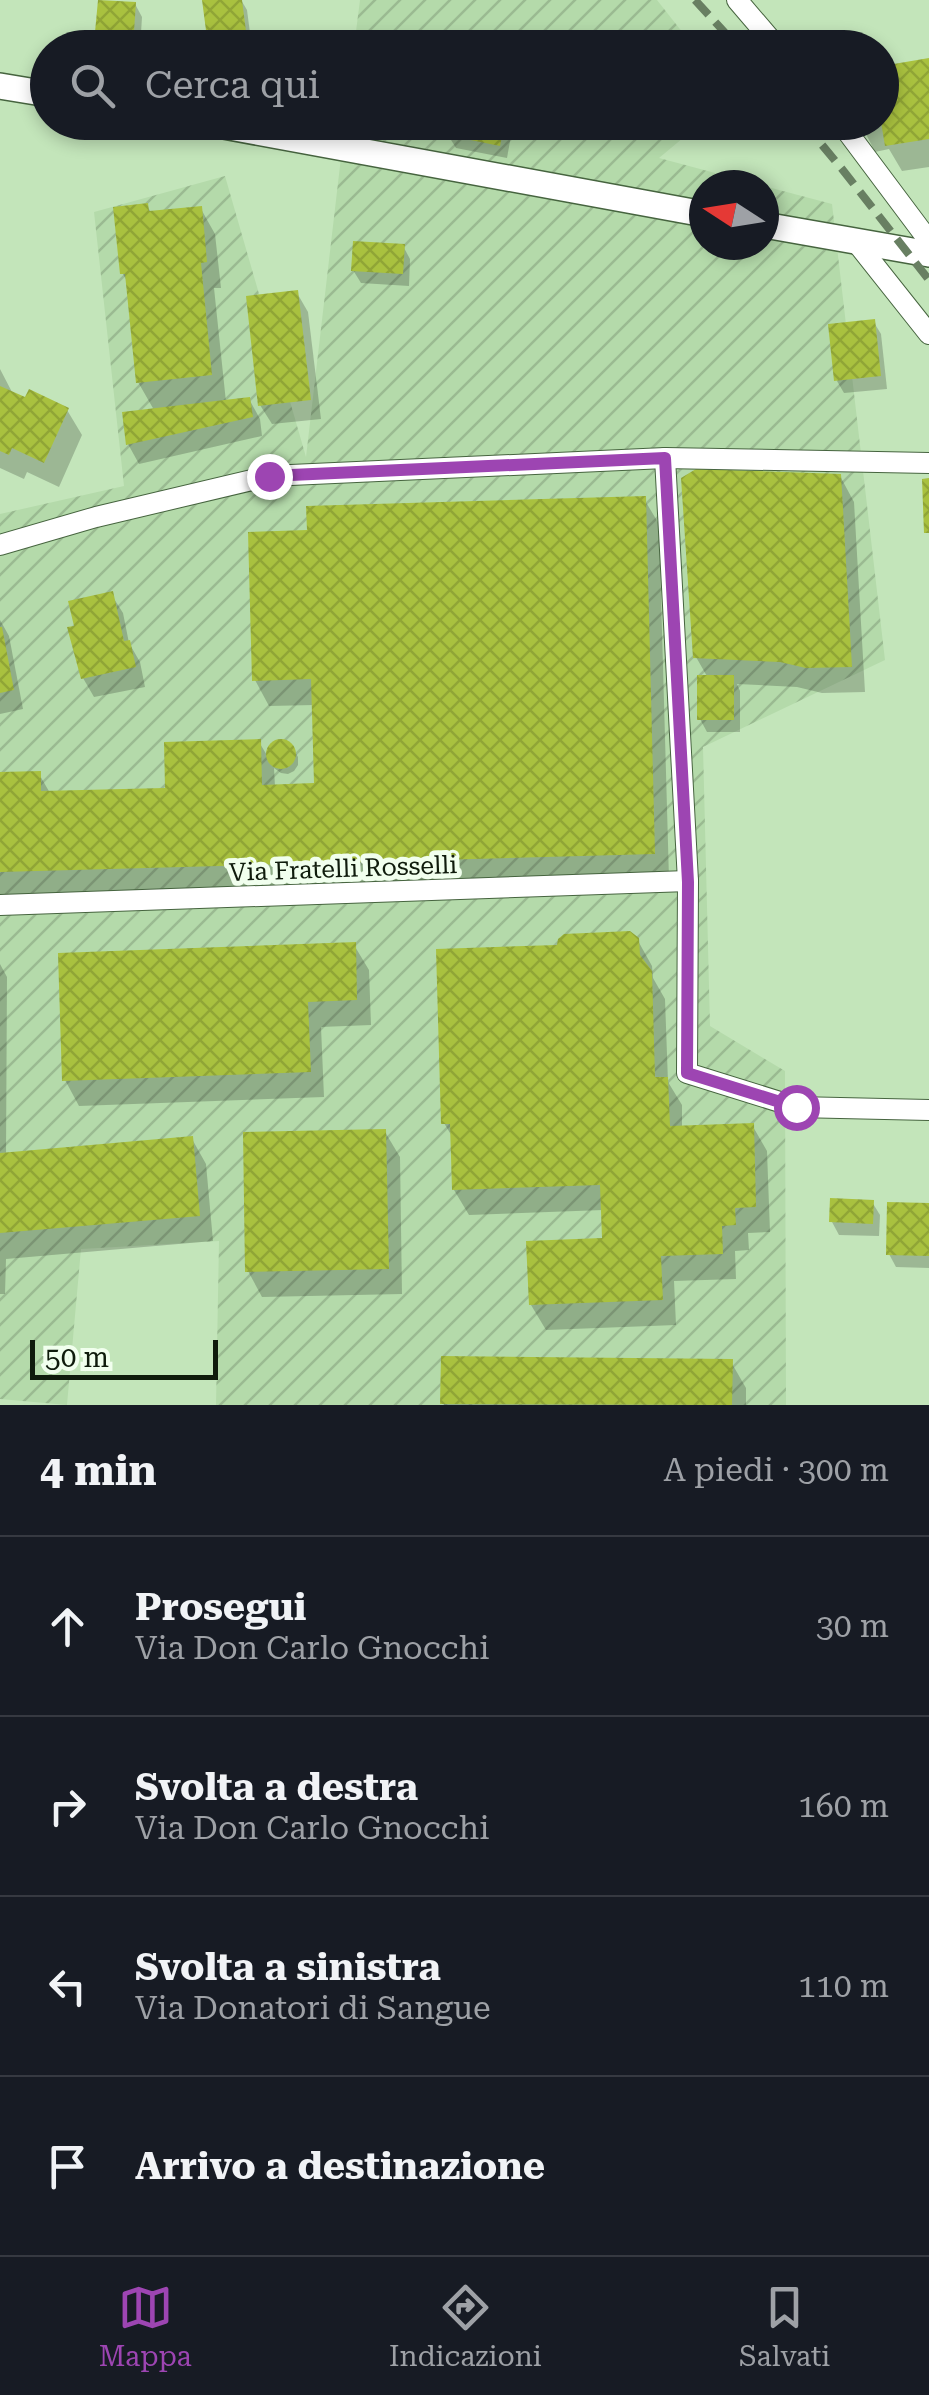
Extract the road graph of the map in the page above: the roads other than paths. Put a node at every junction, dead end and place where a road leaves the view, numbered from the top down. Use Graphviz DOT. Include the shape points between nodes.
graph roads {
  1 [pos="737,0"];
  2 [pos="763,30"];
  3 [pos="0,86"];
  4 [pos="30,91"];
  5 [pos="300,140"];
  6 [pos="853,140"];
  7 [pos="689,211"];
  8 [pos="779,228"];
  9 [pos="929,241"];
  10 [pos="856,242"];
  11 [pos="929,254"];
  12 [pos="929,334"];
  13 [pos="665,458"];
  14 [pos="929,464"];
  15 [pos="0,545"];
  16 [pos="688,882"];
  17 [pos="0,905"];
  18 [pos="929,1110"];
  1 -- 2 [label="street"];
  3 -- 4 [label="street"];
  5 -- 7 [label="street"];
  6 -- 9 [label="street"];
  8 -- 10 [label="street"];
  10 -- 11 [label="street"];
  10 -- 12 [label="street"];
  13 -- 14 [label="street"];
  13 -- 15 [label="street" via="269,476"];
  13 -- 16 [label="street"];
  16 -- 17 [label="street, Via Fratelli Rosselli"];
  16 -- 18 [label="street" via="687,1073 796,1107"];
}
